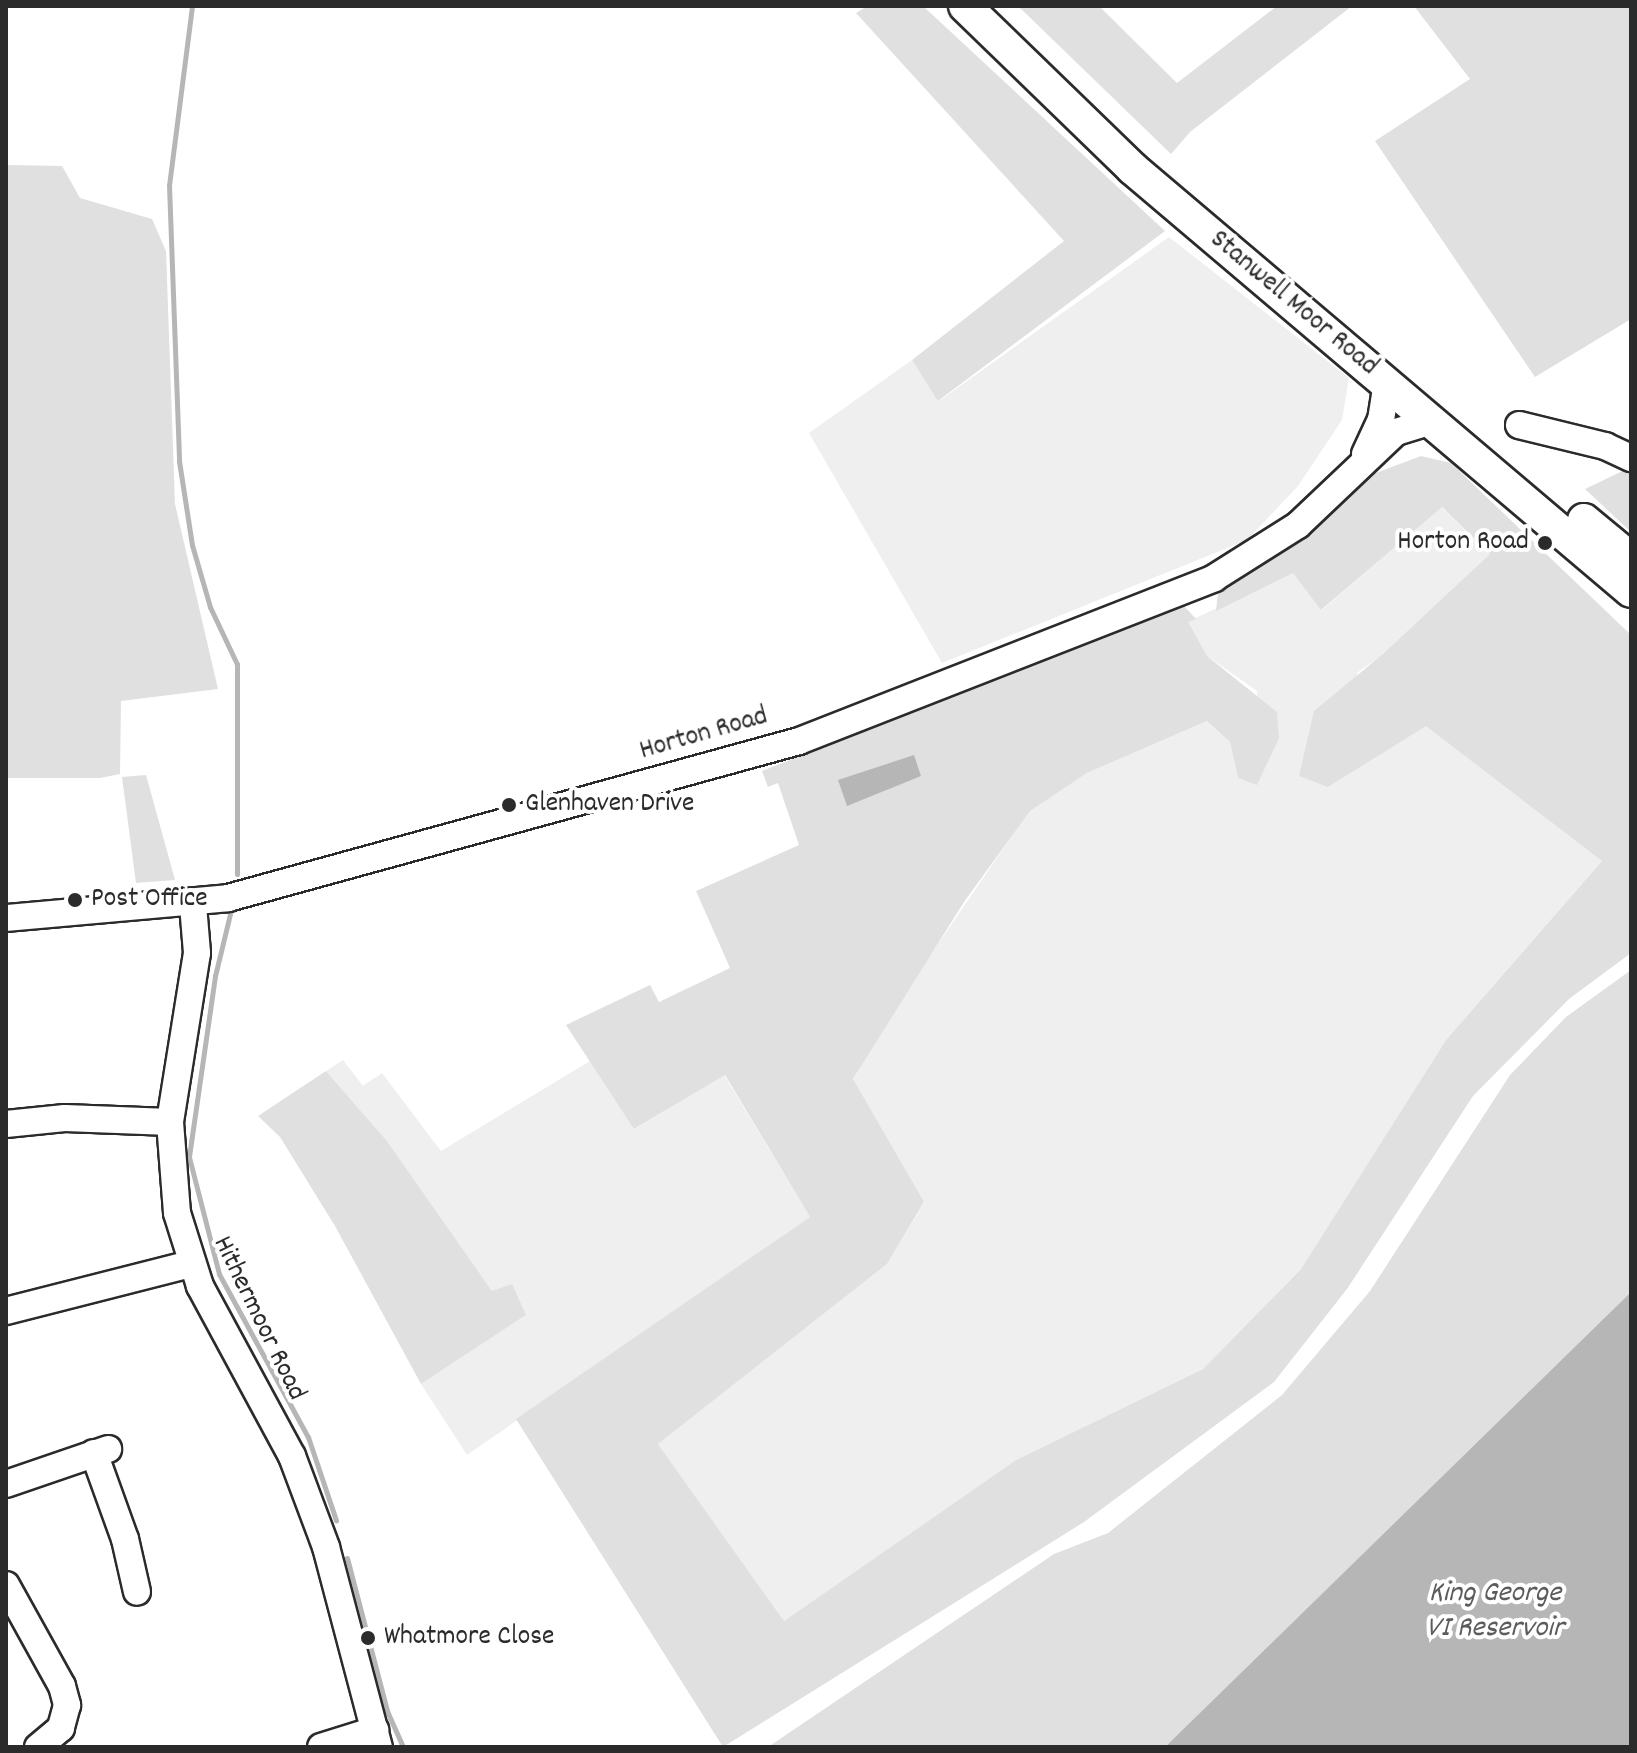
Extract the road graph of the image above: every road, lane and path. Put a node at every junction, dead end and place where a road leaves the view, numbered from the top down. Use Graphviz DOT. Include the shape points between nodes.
graph roads {
  1 [pos="965,6"];
  2 [pos="993,6"];
  3 [pos="1387,384"];
  4 [pos="1433,421"];
  5 [pos="1519,425"];
  6 [pos="1631,458"];
  7 [pos="1362,461"];
  8 [pos="1631,559"];
  9 [pos="1631,591"];
  10 [pos="193,905"];
  11 [pos="6,918"];
  12 [pos="170,1122"];
  13 [pos="6,1124"];
  14 [pos="190,1264"];
  15 [pos="6,1311"];
  16 [pos="6,1484"];
  17 [pos="129,1577"];
  18 [pos="6,1585"];
  19 [pos="377,1738"];
  20 [pos="38,1747"];
  21 [pos="321,1747"];
  1 -- 3 [label="main road, Stanwell Moor Road" via="1132,168"];
  2 -- 8 [label="main road, Stanwell Moor Road" via="1159,164"];
  3 -- 4 [label="main road, Stanwell Moor Road"];
  3 -- 7 [label="street, Horton Road" via="1381,420"];
  4 -- 7 [label="street, Horton Road" via="1396,432"];
  4 -- 9 [label="main road, Stanwell Moor Road"];
  5 -- 6 [label="street" via="1605,446"];
  7 -- 10 [label="street, Horton Road" via="1298,525 1214,578 799,741 351,867"];
  10 -- 11 [label="street, Horton Road"];
  10 -- 12 [label="street, Hithermoor Road" via="197,953"];
  12 -- 13 [label="street" via="65,1118"];
  12 -- 14 [label="street, Hithermoor Road" via="175,1198"];
  14 -- 15 [label="street"];
  14 -- 19 [label="street, Hithermoor Road" via="292,1456 326,1547"];
  16 -- 17 [label="street" via="101,1451"];
  18 -- 20 [label="street" via="62,1686 67,1705 61,1728"];
  19 -- 21 [label="street"];
}
